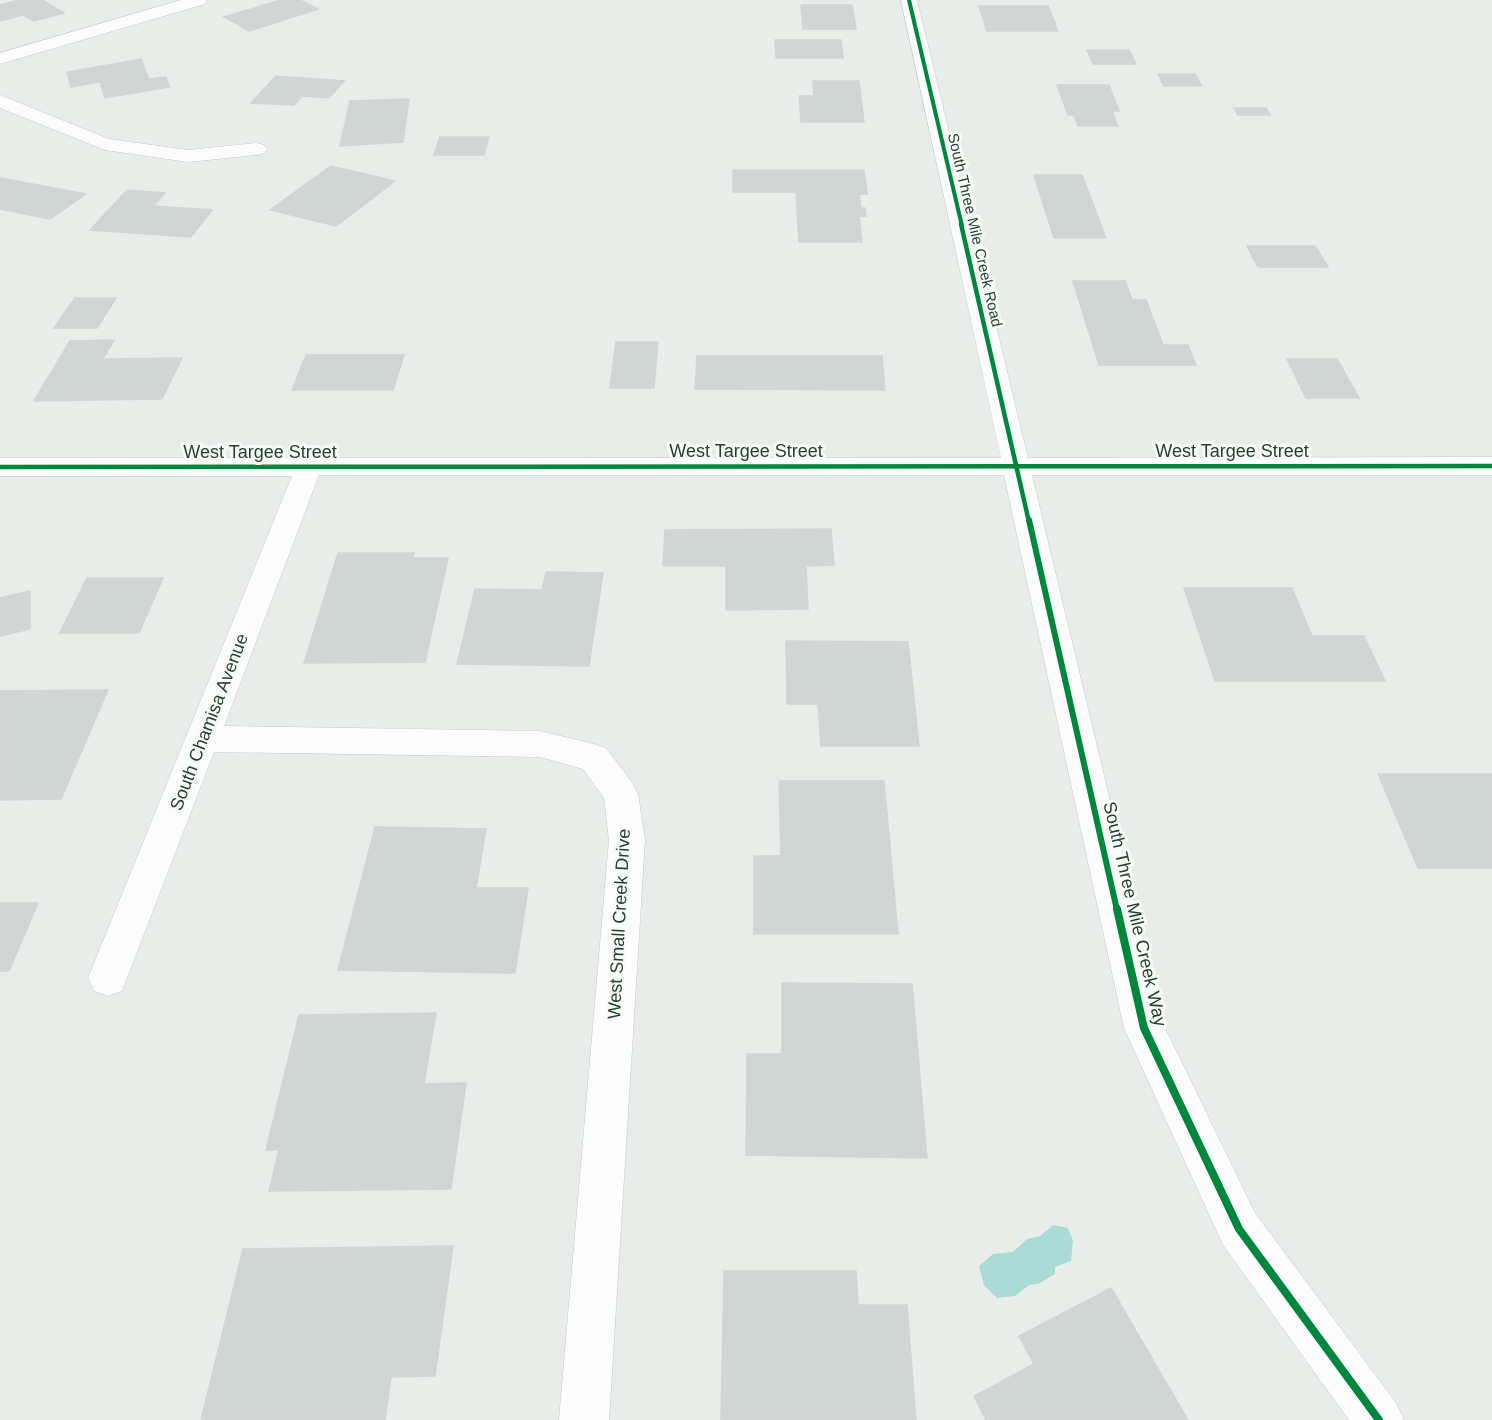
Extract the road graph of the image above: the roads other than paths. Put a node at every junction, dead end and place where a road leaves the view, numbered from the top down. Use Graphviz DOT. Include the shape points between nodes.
graph roads {
  1 [pos="199,0"];
  2 [pos="909,0"];
  3 [pos="0,59"];
  4 [pos="0,101"];
  5 [pos="257,149"];
  6 [pos="1016,466"];
  7 [pos="1492,466"];
  8 [pos="0,467"];
  9 [pos="309,467"];
  10 [pos="202,739"];
  11 [pos="108,978"];
  12 [pos="584,1420"];
  13 [pos="1379,1420"];
  1 -- 3 [label="street"];
  2 -- 6 [label="street, South Three Mile Creek Road"];
  4 -- 5 [label="street" via="105,144 188,156"];
  6 -- 7 [label="street, West Targee Street"];
  6 -- 9 [label="street, West Targee Street"];
  6 -- 13 [label="street, South Three Mile Creek Way" via="1144,1028 1239,1229"];
  8 -- 9 [label="street, West Targee Street"];
  9 -- 10 [label="street, South Chamisa Avenue"];
  10 -- 11 [label="street, South Chamisa Avenue"];
  10 -- 12 [label="street, West Small Creek Drive" via="540,744 594,758 621,794 627,840"];
}
